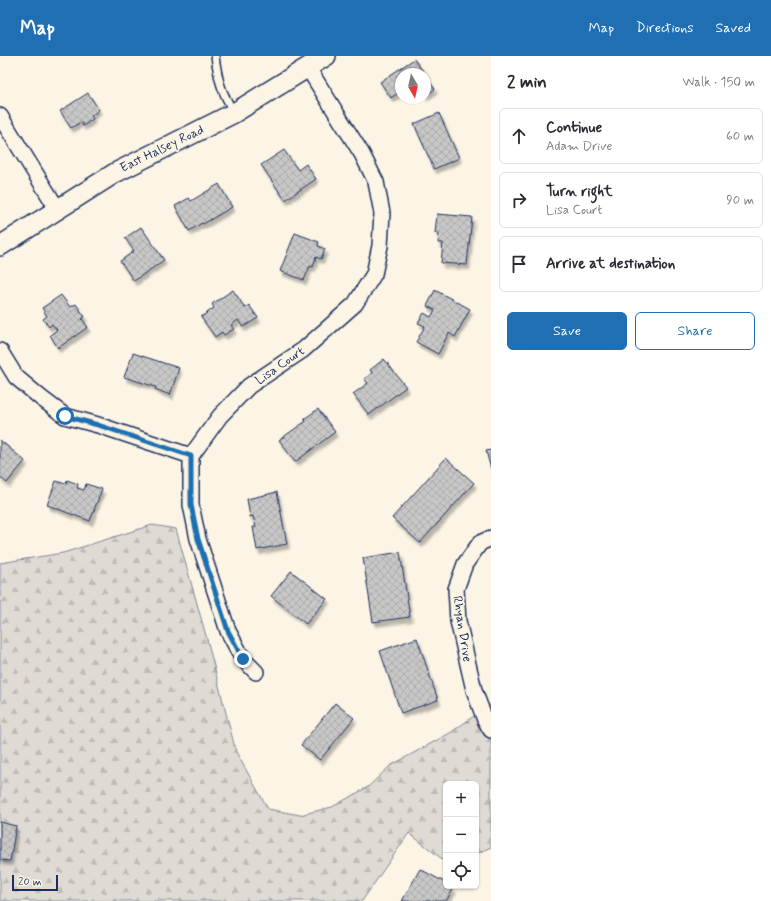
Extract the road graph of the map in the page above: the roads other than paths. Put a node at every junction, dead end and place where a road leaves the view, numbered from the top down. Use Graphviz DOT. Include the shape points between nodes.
graph roads {
  1 [pos="215,56"];
  2 [pos="326,56"];
  3 [pos="308,68"];
  4 [pos="234,113"];
  5 [pos="0,116"];
  6 [pos="58,210"];
  7 [pos="0,246"];
  8 [pos="0,351"];
  9 [pos="191,456"];
  10 [pos="491,538"];
  11 [pos="256,672"];
  12 [pos="491,730"];
  1 -- 4 [label="lane" via="217,76"];
  2 -- 3 [label="street, East Halsey Road"];
  3 -- 4 [label="street, East Halsey Road"];
  3 -- 9 [label="street, Lisa Court" via="362,154 376,182 382,213 380,246 374,274 355,304 303,350 249,386 220,416"];
  4 -- 6 [label="street, East Halsey Road" via="115,173"];
  5 -- 6 [label="street"];
  6 -- 7 [label="street, East Halsey Road"];
  8 -- 9 [label="street" via="16,377 65,416"];
  9 -- 11 [label="street" via="191,505 202,554 228,631 243,659"];
  10 -- 12 [label="street, Rhyan Drive" via="480,543 465,564 456,589 458,621 474,690"];
}
